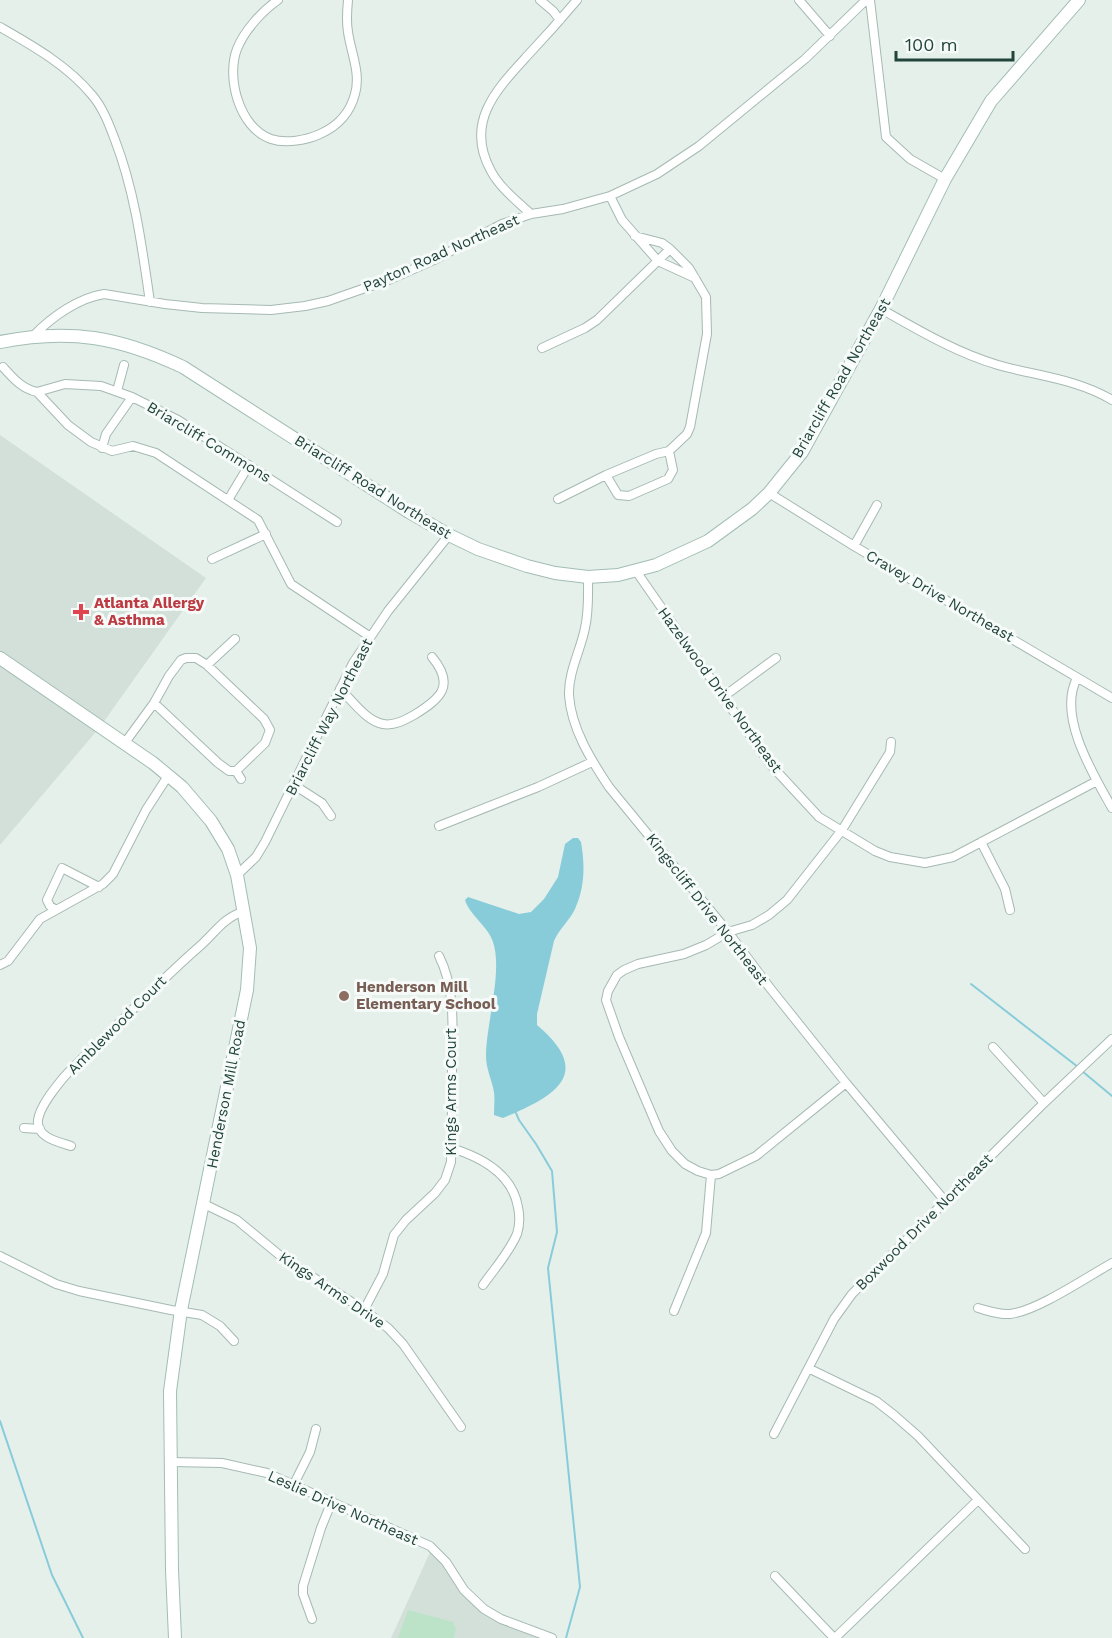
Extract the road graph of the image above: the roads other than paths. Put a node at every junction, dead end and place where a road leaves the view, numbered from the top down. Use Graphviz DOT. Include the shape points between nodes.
graph roads {
  1 [pos="278,0"];
  2 [pos="348,0"];
  3 [pos="540,0"];
  4 [pos="577,0"];
  5 [pos="799,0"];
  6 [pos="868,0"];
  7 [pos="1074,2"];
  8 [pos="560,20"];
  9 [pos="0,27"];
  10 [pos="830,36"];
  11 [pos="945,179"];
  12 [pos="610,196"];
  13 [pos="531,214"];
  14 [pos="635,236"];
  15 [pos="670,249"];
  16 [pos="658,261"];
  17 [pos="695,278"];
  18 [pos="150,302"];
  19 [pos="881,309"];
  20 [pos="34,335"];
  21 [pos="0,342"];
  22 [pos="542,348"];
  23 [pos="124,365"];
  24 [pos="3,367"];
  25 [pos="117,391"];
  26 [pos="37,392"];
  27 [pos="132,397"];
  28 [pos="1112,400"];
  29 [pos="102,448"];
  30 [pos="669,451"];
  31 [pos="249,465"];
  32 [pos="606,475"];
  33 [pos="769,493"];
  34 [pos="558,499"];
  35 [pos="228,500"];
  36 [pos="877,505"];
  37 [pos="336,522"];
  38 [pos="266,534"];
  39 [pos="449,535"];
  40 [pos="854,546"];
  41 [pos="212,559"];
  42 [pos="636,571"];
  43 [pos="588,577"];
  44 [pos="369,636"];
  45 [pos="235,639"];
  46 [pos="432,657"];
  47 [pos="0,658"];
  48 [pos="776,658"];
  49 [pos="207,665"];
  50 [pos="1077,678"];
  51 [pos="340,689"];
  52 [pos="723,697"];
  53 [pos="1112,698"];
  54 [pos="154,703"];
  55 [pos="891,742"];
  56 [pos="124,744"];
  57 [pos="592,762"];
  58 [pos="168,776"];
  59 [pos="1097,781"];
  60 [pos="294,785"];
  61 [pos="1112,808"];
  62 [pos="331,816"];
  63 [pos="439,826"];
  64 [pos="842,830"];
  65 [pos="981,842"];
  66 [pos="237,875"];
  67 [pos="99,887"];
  68 [pos="56,910"];
  69 [pos="1010,910"];
  70 [pos="243,912"];
  71 [pos="728,932"];
  72 [pos="439,956"];
  73 [pos="0,965"];
  74 [pos="1112,1039"];
  75 [pos="993,1047"];
  76 [pos="846,1083"];
  77 [pos="1044,1103"];
  78 [pos="24,1128"];
  79 [pos="39,1129"];
  80 [pos="71,1146"];
  81 [pos="451,1148"];
  82 [pos="711,1175"];
  83 [pos="945,1201"];
  84 [pos="204,1204"];
  85 [pos="0,1256"];
  86 [pos="1112,1263"];
  87 [pos="483,1285"];
  88 [pos="978,1308"];
  89 [pos="182,1310"];
  90 [pos="364,1310"];
  91 [pos="674,1311"];
  92 [pos="234,1341"];
  93 [pos="810,1369"];
  94 [pos="461,1427"];
  95 [pos="316,1429"];
  96 [pos="774,1434"];
  97 [pos="171,1462"];
  98 [pos="294,1484"];
  99 [pos="978,1500"];
  100 [pos="332,1501"];
  101 [pos="1025,1549"];
  102 [pos="775,1576"];
  103 [pos="312,1619"];
  104 [pos="175,1638"];
  105 [pos="552,1638"];
  106 [pos="835,1638"];
  1 -- 2 [label="street" via="245,34 233,64 238,99 251,124 261,134 283,141 328,130 340,122 351,105 357,71 348,33"];
  3 -- 8 [label="street"];
  4 -- 8 [label="street"];
  5 -- 10 [label="street"];
  6 -- 10 [label="street, Payton Road Northeast"];
  6 -- 11 [label="street" via="886,137 909,159"];
  7 -- 11 [label="main road, Briarcliff Road Northeast" via="991,101"];
  8 -- 13 [label="street" via="492,98 482,123 482,144 491,172"];
  9 -- 18 [label="street" via="66,69 93,96 105,115 125,166"];
  10 -- 12 [label="street, Payton Road Northeast" via="686,157"];
  11 -- 19 [label="main road, Briarcliff Road Northeast"];
  12 -- 13 [label="street, Payton Road Northeast"];
  12 -- 14 [label="street"];
  13 -- 18 [label="street, Payton Road Northeast" via="502,224 391,279 328,301 271,310"];
  14 -- 15 [label="street"];
  14 -- 16 [label="street"];
  15 -- 16 [label="street"];
  15 -- 17 [label="street"];
  16 -- 17 [label="street"];
  16 -- 22 [label="street" via="597,320"];
  17 -- 30 [label="street" via="706,297 707,334 690,427"];
  18 -- 20 [label="street, Payton Road Northeast" via="104,294 94,296 46,323"];
  19 -- 28 [label="street" via="974,357 1071,382"];
  19 -- 33 [label="main road, Briarcliff Road Northeast" via="802,452"];
  20 -- 21 [label="main road, Briarcliff Road Northeast"];
  20 -- 39 [label="main road, Briarcliff Road Northeast" via="71,334 125,344 183,367"];
  23 -- 25 [label="street"];
  24 -- 26 [label="street" via="19,383"];
  25 -- 26 [label="street, Briarcliff Commons" via="64,384"];
  25 -- 27 [label="street, Briarcliff Commons"];
  26 -- 29 [label="street" via="83,438"];
  27 -- 29 [label="street" via="106,434"];
  27 -- 31 [label="street, Briarcliff Commons" via="165,412"];
  29 -- 35 [label="street" via="111,455 133,446 156,453"];
  30 -- 32 [label="street"];
  30 -- 32 [label="street" via="673,470 668,479 628,496 618,495"];
  31 -- 35 [label="street"];
  31 -- 37 [label="street, Briarcliff Commons"];
  32 -- 34 [label="street"];
  33 -- 40 [label="street, Cravey Drive Northeast"];
  33 -- 42 [label="main road, Briarcliff Road Northeast" via="708,541"];
  35 -- 38 [label="street" via="258,520"];
  36 -- 40 [label="street"];
  38 -- 41 [label="street"];
  38 -- 44 [label="street" via="291,584"];
  39 -- 43 [label="main road, Briarcliff Road Northeast" via="527,566"];
  39 -- 44 [label="street, Briarcliff Way Northeast"];
  40 -- 50 [label="street, Cravey Drive Northeast"];
  42 -- 43 [label="main road, Briarcliff Road Northeast"];
  42 -- 52 [label="street, Hazelwood Drive Northeast"];
  43 -- 57 [label="street, Kingscliff Drive Northeast" via="585,627 569,696 573,719"];
  44 -- 51 [label="street, Briarcliff Way Northeast"];
  45 -- 49 [label="street"];
  46 -- 51 [label="street" via="444,683 441,694 434,703 385,728"];
  47 -- 56 [label="main road, Henderson Mill Road"];
  48 -- 52 [label="street"];
  49 -- 54 [label="street" via="196,658 181,660"];
  49 -- 54 [label="street" via="264,719 270,730 265,743 238,775 218,763"];
  50 -- 53 [label="street, Cravey Drive Northeast"];
  50 -- 59 [label="street" via="1070,701 1073,723"];
  51 -- 60 [label="street, Briarcliff Way Northeast"];
  52 -- 64 [label="street, Hazelwood Drive Northeast" via="770,764 819,817"];
  54 -- 56 [label="street"];
  55 -- 64 [label="street" via="890,752"];
  56 -- 58 [label="main road, Henderson Mill Road"];
  57 -- 63 [label="street"];
  57 -- 71 [label="street, Kingscliff Drive Northeast"];
  58 -- 66 [label="main road, Henderson Mill Road" via="211,821 228,849"];
  58 -- 67 [label="street" via="116,868"];
  59 -- 61 [label="street"];
  59 -- 65 [label="street, Hazelwood Drive Northeast"];
  60 -- 62 [label="street" via="322,803"];
  60 -- 66 [label="street, Briarcliff Way Northeast" via="265,842"];
  64 -- 65 [label="street, Hazelwood Drive Northeast" via="890,857 926,863 953,857"];
  64 -- 71 [label="street" via="787,900 752,925"];
  65 -- 69 [label="street" via="1005,888"];
  66 -- 70 [label="main road, Henderson Mill Road"];
  67 -- 68 [label="street"];
  67 -- 68 [label="street" via="62,868 47,900"];
  68 -- 73 [label="street" via="39,919 8,961"];
  70 -- 79 [label="street, Amblewood Court" via="222,924 178,964 65,1076 47,1101 38,1120"];
  70 -- 84 [label="main road, Henderson Mill Road" via="250,948 247,990"];
  71 -- 76 [label="street, Kingscliff Drive Northeast"];
  71 -- 82 [label="street" via="684,954 624,970 617,975 606,1000 659,1131 685,1164"];
  72 -- 81 [label="street, Kings Arms Court" via="449,988 452,1034"];
  74 -- 77 [label="street, Boxwood Drive Northeast"];
  75 -- 77 [label="street"];
  76 -- 82 [label="street" via="756,1156"];
  76 -- 83 [label="street, Kingscliff Drive Northeast"];
  77 -- 83 [label="street, Boxwood Drive Northeast"];
  78 -- 79 [label="street"];
  79 -- 80 [label="street" via="52,1140"];
  81 -- 87 [label="street" via="472,1155 500,1173 518,1204 517,1235"];
  81 -- 90 [label="street, Kings Arms Court" via="445,1180 394,1235 383,1274"];
  82 -- 91 [label="street" via="706,1233"];
  83 -- 93 [label="street, Boxwood Drive Northeast" via="852,1294 834,1319"];
  84 -- 89 [label="main road, Henderson Mill Road"];
  84 -- 90 [label="street, Kings Arms Drive" via="237,1220 283,1258"];
  85 -- 89 [label="street" via="56,1284"];
  86 -- 88 [label="street" via="1031,1309 998,1314"];
  89 -- 92 [label="street" via="202,1315"];
  89 -- 97 [label="main road, Henderson Mill Road" via="170,1391"];
  90 -- 94 [label="street, Kings Arms Drive" via="403,1344"];
  93 -- 96 [label="street, Boxwood Drive Northeast"];
  93 -- 99 [label="street" via="876,1401 894,1415"];
  95 -- 98 [label="street"];
  97 -- 98 [label="street, Leslie Drive Northeast" via="222,1463"];
  97 -- 104 [label="main road, Henderson Mill Road"];
  98 -- 100 [label="street, Leslie Drive Northeast"];
  99 -- 101 [label="street"];
  99 -- 106 [label="street"];
  100 -- 103 [label="street" via="303,1586"];
  100 -- 105 [label="street, Leslie Drive Northeast" via="430,1546 484,1609"];
  102 -- 106 [label="street"];
}
